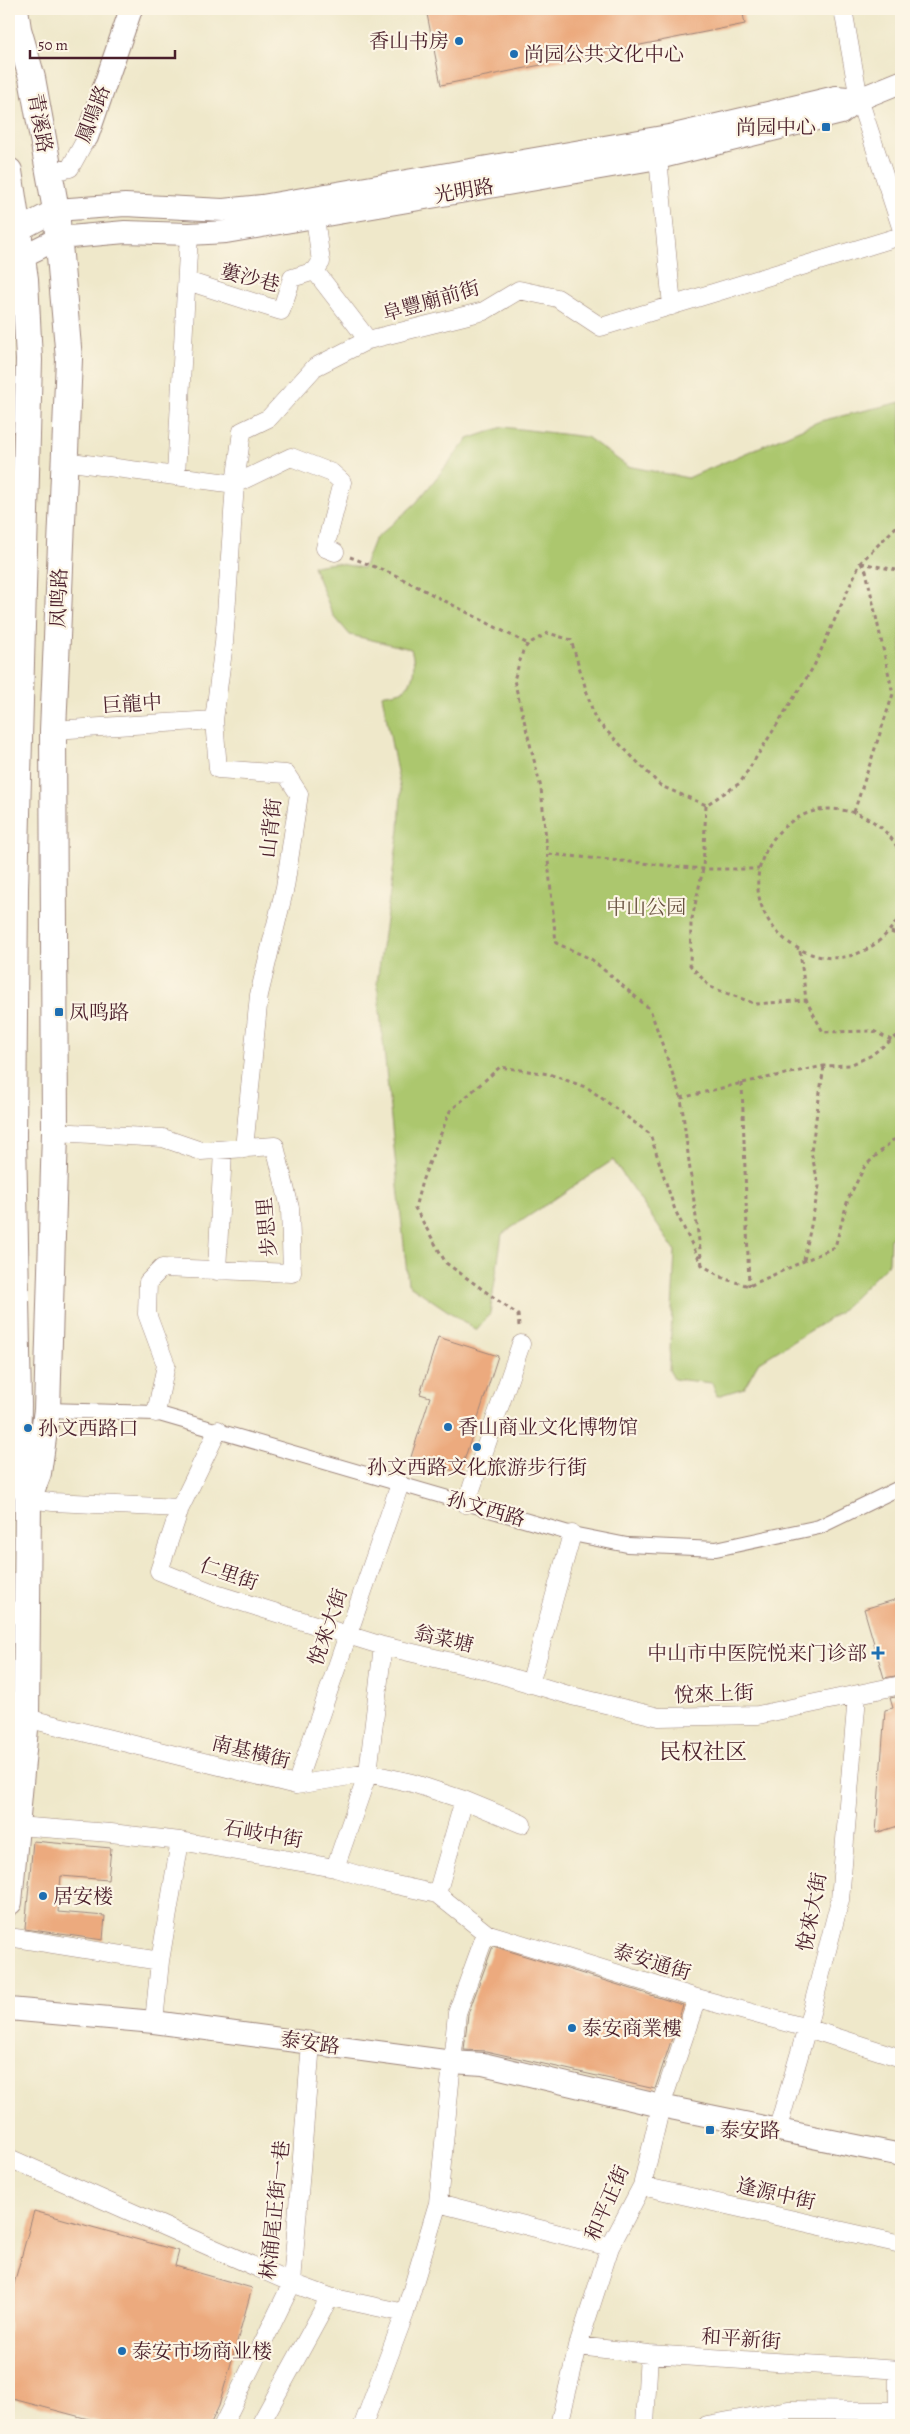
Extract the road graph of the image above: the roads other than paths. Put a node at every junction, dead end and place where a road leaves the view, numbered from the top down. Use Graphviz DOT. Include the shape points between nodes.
graph roads {
  1 [pos="14,9"];
  2 [pos="131,9"];
  3 [pos="843,9"];
  4 [pos="901,82"];
  5 [pos="859,99"];
  6 [pos="87,136"];
  7 [pos="658,158"];
  8 [pos="9,171"];
  9 [pos="48,173"];
  10 [pos="56,210"];
  11 [pos="315,217"];
  12 [pos="901,227"];
  13 [pos="14,232"];
  14 [pos="190,234"];
  15 [pos="901,236"];
  16 [pos="59,238"];
  17 [pos="16,260"];
  18 [pos="314,272"];
  19 [pos="186,281"];
  20 [pos="672,306"];
  21 [pos="9,323"];
  22 [pos="368,340"];
  23 [pos="28,406"];
  24 [pos="64,461"];
  25 [pos="176,475"];
  26 [pos="235,484"];
  27 [pos="335,552"];
  28 [pos="214,720"];
  29 [pos="53,730"];
  30 [pos="55,1132"];
  31 [pos="244,1149"];
  32 [pos="223,1150"];
  33 [pos="218,1271"];
  34 [pos="521,1344"];
  35 [pos="13,1405"];
  36 [pos="46,1410"];
  37 [pos="156,1412"];
  38 [pos="218,1430"];
  39 [pos="400,1484"];
  40 [pos="901,1487"];
  41 [pos="18,1493"];
  42 [pos="466,1504"];
  43 [pos="180,1508"];
  44 [pos="572,1534"];
  45 [pos="348,1635"];
  46 [pos="383,1646"];
  47 [pos="530,1684"];
  48 [pos="901,1685"];
  49 [pos="857,1696"];
  50 [pos="26,1718"];
  51 [pos="368,1773"];
  52 [pos="296,1785"];
  53 [pos="464,1800"];
  54 [pos="522,1824"];
  55 [pos="16,1826"];
  56 [pos="180,1841"];
  57 [pos="335,1868"];
  58 [pos="437,1894"];
  59 [pos="9,1902"];
  60 [pos="486,1933"];
  61 [pos="9,1937"];
  62 [pos="160,1961"];
  63 [pos="697,1998"];
  64 [pos="9,2009"];
  65 [pos="154,2022"];
  66 [pos="807,2028"];
  67 [pos="311,2043"];
  68 [pos="901,2058"];
  69 [pos="452,2062"];
  70 [pos="660,2106"];
  71 [pos="777,2131"];
  72 [pos="901,2155"];
  73 [pos="9,2158"];
  74 [pos="642,2186"];
  75 [pos="438,2203"];
  76 [pos="901,2244"];
  77 [pos="610,2247"];
  78 [pos="292,2283"];
  79 [pos="330,2296"];
  80 [pos="405,2312"];
  81 [pos="578,2346"];
  82 [pos="649,2354"];
  83 [pos="899,2370"];
  84 [pos="899,2411"];
  85 [pos="223,2425"];
  86 [pos="260,2425"];
  87 [pos="363,2425"];
  88 [pos="559,2425"];
  89 [pos="645,2425"];
  90 [pos="707,2425"];
  1 -- 9 [label="main road, 青溪路" via="32,78"];
  2 -- 6 [label="street, 鳳鳴路"];
  3 -- 5 [label="street"];
  4 -- 5 [label="street, 光明路"];
  5 -- 7 [label="street, 光明路" via="841,114"];
  5 -- 10 [label="street, 光明路" via="836,97 674,135 262,206 222,210 125,205"];
  5 -- 12 [label="street"];
  6 -- 9 [label="street, 鳳鳴路" via="70,168"];
  7 -- 11 [label="street, 光明路"];
  7 -- 20 [label="street"];
  8 -- 13 [label="main road, 青溪路"];
  9 -- 10 [label="main road, 青溪路"];
  10 -- 13 [label="street"];
  10 -- 16 [label="main road, 青溪路"];
  11 -- 14 [label="street, 光明路" via="226,232"];
  11 -- 18 [label="street" via="321,262"];
  13 -- 17 [label="main road, 凤鸣路"];
  14 -- 16 [label="street, 光明路" via="125,232"];
  14 -- 19 [label="street"];
  15 -- 20 [label="street, 阜豐廟前街"];
  16 -- 17 [label="street"];
  16 -- 24 [label="main road, 凤鸣路" via="69,359"];
  17 -- 23 [label="main road, 凤鸣路" via="29,360"];
  18 -- 19 [label="street, 蔞沙巷" via="292,278 281,311"];
  18 -- 22 [label="street"];
  19 -- 25 [label="street"];
  20 -- 22 [label="street, 阜豐廟前街" via="601,327 557,298 519,290 484,311"];
  21 -- 23 [label="main road" via="20,349"];
  22 -- 26 [label="street, 阜豐廟前街" via="315,367 269,418 242,431"];
  23 -- 35 [label="main road, 凤鸣路" via="15,890"];
  24 -- 25 [label="street"];
  24 -- 29 [label="main road, 凤鸣路"];
  25 -- 26 [label="street"];
  26 -- 27 [label="street" via="291,457 332,473 342,482 325,548"];
  26 -- 28 [label="street, 山背街" via="224,643"];
  28 -- 29 [label="street, 巨龍中"];
  28 -- 31 [label="street, 山背街" via="218,769 286,774 299,794 285,886 258,995"];
  29 -- 30 [label="main road, 凤鸣路"];
  30 -- 32 [label="street, 步思里" via="163,1138 201,1151"];
  30 -- 36 [label="main road, 凤鸣路"];
  31 -- 32 [label="street, 步思里"];
  31 -- 33 [label="street, 步思里" via="275,1146 290,1208 292,1273"];
  32 -- 33 [label="street"];
  33 -- 37 [label="street, 步思里" via="162,1268 148,1282 147,1314 166,1365"];
  34 -- 42 [label="street"];
  35 -- 36 [label="main road, 孙文西路"];
  35 -- 41 [label="main road, 凤鸣路"];
  36 -- 37 [label="street, 孙文西路"];
  36 -- 41 [label="main road, 凤鸣路" via="38,1473"];
  37 -- 38 [label="street, 孙文西路"];
  38 -- 39 [label="street, 孙文西路"];
  38 -- 43 [label="street, 仁里街"];
  39 -- 42 [label="street, 孙文西路"];
  39 -- 45 [label="street, 悅來大街"];
  40 -- 44 [label="street, 孙文西路" via="819,1527 716,1549 628,1545"];
  41 -- 43 [label="street" via="53,1502"];
  41 -- 50 [label="main road"];
  42 -- 44 [label="street, 孙文西路"];
  43 -- 45 [label="street, 仁里街" via="159,1570 216,1594"];
  44 -- 47 [label="street"];
  45 -- 46 [label="street, 翁菜塘"];
  45 -- 52 [label="street, 悅來大街"];
  46 -- 47 [label="street, 翁菜塘" via="482,1669"];
  46 -- 51 [label="street"];
  47 -- 49 [label="street, 悅來上街" via="659,1717 758,1715"];
  48 -- 49 [label="street, 悅來上街"];
  49 -- 66 [label="street, 悅來大街" via="840,1900"];
  50 -- 52 [label="street, 南基橫街"];
  50 -- 55 [label="main road"];
  51 -- 52 [label="street, 南基橫街"];
  51 -- 53 [label="street, 南基橫街"];
  51 -- 57 [label="street"];
  53 -- 54 [label="street, 南基橫街"];
  53 -- 58 [label="street"];
  55 -- 56 [label="street, 石岐中街"];
  55 -- 59 [label="main road"];
  56 -- 57 [label="street, 石岐中街"];
  56 -- 62 [label="street"];
  57 -- 58 [label="street, 石岐中街"];
  58 -- 60 [label="street, 石岐中街"];
  60 -- 63 [label="street, 泰安通街"];
  60 -- 69 [label="street" via="457,2013"];
  61 -- 62 [label="street"];
  62 -- 65 [label="street"];
  63 -- 66 [label="street, 泰安通街"];
  63 -- 70 [label="street, 和平正街"];
  64 -- 65 [label="street, 泰安路"];
  65 -- 67 [label="street, 泰安路"];
  66 -- 68 [label="street, 泰安通街"];
  66 -- 71 [label="street, 悅來大街"];
  67 -- 69 [label="street, 泰安路"];
  67 -- 78 [label="street, 林涌尾正街一巷"];
  69 -- 70 [label="street, 泰安路" via="483,2064"];
  69 -- 75 [label="street"];
  70 -- 71 [label="street, 泰安路"];
  70 -- 74 [label="street, 和平正街"];
  71 -- 72 [label="street, 泰安路"];
  73 -- 78 [label="street"];
  74 -- 76 [label="street, 逢源中街"];
  74 -- 77 [label="street, 和平正街"];
  75 -- 77 [label="street"];
  75 -- 80 [label="street"];
  77 -- 81 [label="street, 和平正街"];
  78 -- 79 [label="street"];
  78 -- 85 [label="street, 林涌尾正街一巷"];
  79 -- 80 [label="street"];
  79 -- 86 [label="street"];
  80 -- 87 [label="street"];
  81 -- 82 [label="street, 和平新街"];
  81 -- 88 [label="street, 和平正街"];
  82 -- 83 [label="street, 和平新街"];
  82 -- 89 [label="street"];
  83 -- 84 [label="street"];
  84 -- 90 [label="street" via="788,2410"];
}
